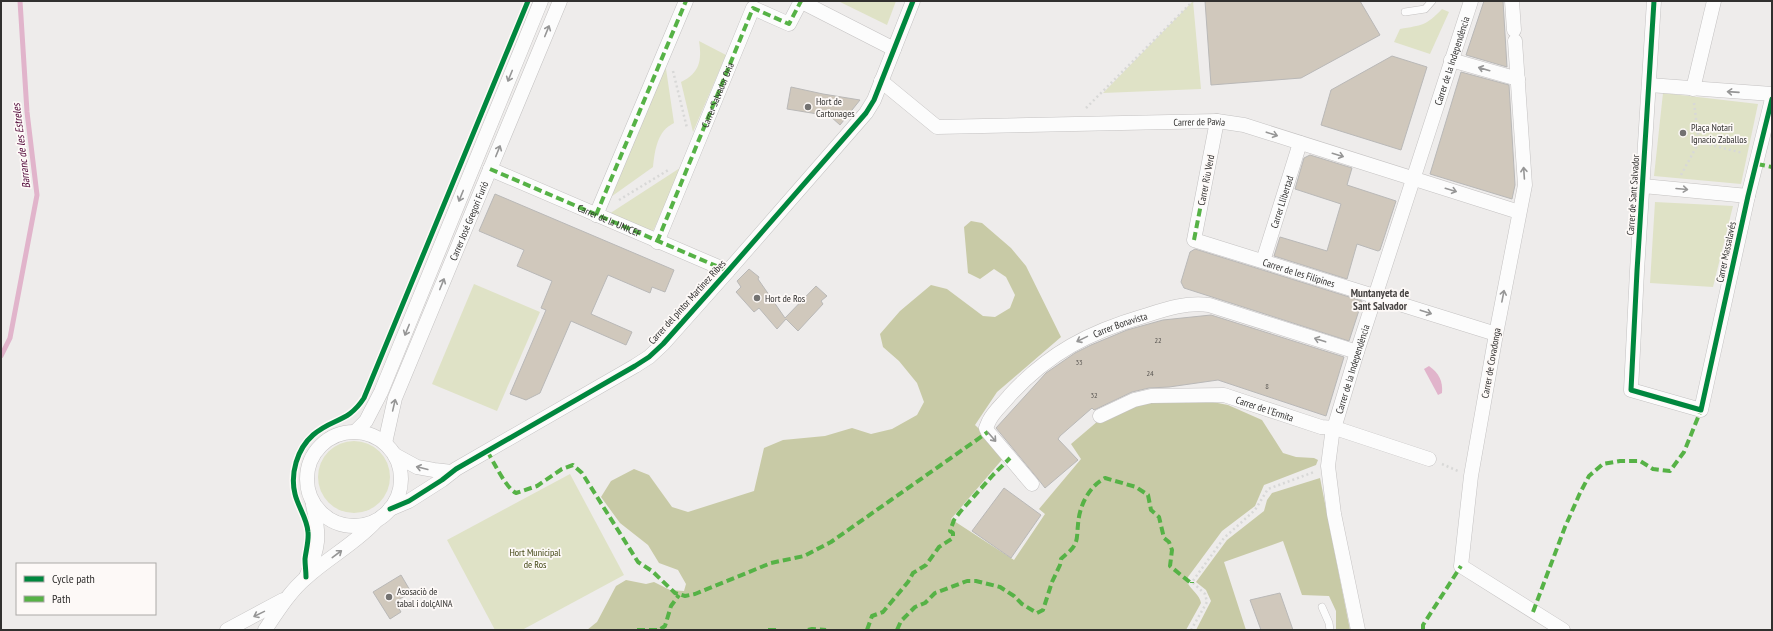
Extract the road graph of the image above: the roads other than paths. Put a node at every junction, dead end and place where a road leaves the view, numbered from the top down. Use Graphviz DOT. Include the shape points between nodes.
graph roads {
  1 [pos="541,1"];
  2 [pos="560,1"];
  3 [pos="686,1"];
  4 [pos="801,1"];
  5 [pos="913,1"];
  6 [pos="1432,1"];
  7 [pos="1471,1"];
  8 [pos="1512,1"];
  9 [pos="1654,1"];
  10 [pos="1714,1"];
  11 [pos="1405,12"];
  12 [pos="894,49"];
  13 [pos="1451,60"];
  14 [pos="1518,79"];
  15 [pos="881,81"];
  16 [pos="1649,85"];
  17 [pos="1693,93"];
  18 [pos="1772,94"];
  19 [pos="1772,99"];
  20 [pos="1218,121"];
  21 [pos="1300,143"];
  22 [pos="490,170"];
  23 [pos="1414,178"];
  24 [pos="1644,186"];
  25 [pos="1748,196"];
  26 [pos="1519,212"];
  27 [pos="596,215"];
  28 [pos="1194,240"];
  29 [pos="657,242"];
  30 [pos="1263,261"];
  31 [pos="728,271"];
  32 [pos="1375,296"];
  33 [pos="1496,334"];
  34 [pos="1357,352"];
  35 [pos="1701,410"];
  36 [pos="1100,416"];
  37 [pos="1335,428"];
  38 [pos="356,431"];
  39 [pos="385,443"];
  40 [pos="395,455"];
  41 [pos="1429,459"];
  42 [pos="452,472"];
  43 [pos="1032,484"];
  44 [pos="312,500"];
  45 [pos="385,514"];
  46 [pos="306,577"];
  47 [pos="290,596"];
  48 [pos="1322,607"];
  49 [pos="227,630"];
  50 [pos="265,630"];
  51 [pos="1330,630"];
  52 [pos="1358,630"];
  53 [pos="1562,630"];
  1 -- 38 [label="street, Carrer José Gregori Furió, one-way" via="381,392 366,421"];
  22 -- 2 [label="street, Carrer José Gregori Furió, one-way"];
  3 -- 27 [label="street"];
  4 -- 12 [label="street"];
  4 -- 29 [label="street, Carrer Salvador Oria" via="789,24 753,8"];
  5 -- 12 [label="street, Carrer del pintor Martinez Ribes"];
  6 -- 11 [label="lane" via="1425,9"];
  7 -- 13 [label="street, Carrer de la Independència"];
  8 -- 14 [label="street, Carrer de Covadonga"];
  9 -- 16 [label="street, Carrer de Sant Salvador"];
  10 -- 17 [label="street"];
  12 -- 15 [label="street, Carrer del pintor Martinez Ribes"];
  14 -- 13 [label="street, one-way"];
  13 -- 23 [label="street, Carrer de la Independència"];
  26 -- 14 [label="street, Carrer de Covadonga, one-way" via="1525,185"];
  15 -- 20 [label="street, Carrer de Pavia" via="937,127"];
  15 -- 31 [label="street, Carrer del pintor Martinez Ribes" via="874,100 859,123"];
  16 -- 17 [label="street"];
  16 -- 24 [label="street, Carrer de Sant Salvador"];
  18 -- 17 [label="street, one-way"];
  19 -- 25 [label="street, Carrer Massalavés"];
  20 -- 21 [label="street, Carrer de Pavia, one-way" via="1244,125"];
  20 -- 28 [label="street, Carrer Riu Verd"];
  21 -- 23 [label="street, Carrer de Pavia, one-way"];
  21 -- 30 [label="street, Carrer Llibertad"];
  22 -- 27 [label="street, Carrer de la UNICEF"];
  39 -- 22 [label="street, Carrer José Gregori Furió, one-way" via="395,398"];
  23 -- 26 [label="street, Carrer de Pavia, one-way"];
  23 -- 32 [label="street, Carrer de la Independència"];
  24 -- 25 [label="street, one-way"];
  24 -- 35 [label="street, Carrer de Sant Salvador" via="1631,390"];
  25 -- 35 [label="street, Carrer Massalavés"];
  33 -- 26 [label="street, Carrer de Covadonga, one-way"];
  27 -- 29 [label="street, Carrer de la UNICEF"];
  28 -- 30 [label="street, Carrer de les Filipines"];
  29 -- 31 [label="street, Carrer de la UNICEF"];
  30 -- 32 [label="street, Carrer de les Filipines"];
  31 -- 42 [label="street, Carrer del pintor Martinez Ribes" via="649,357"];
  32 -- 33 [label="street, Carrer de les Filipines, one-way"];
  32 -- 34 [label="street, Carrer de la Independència"];
  33 -- 53 [label="street, Carrer de Covadonga" via="1471,476 1461,566"];
  34 -- 37 [label="street, Carrer de la Independència"];
  34 -- 43 [label="street, Carrer Bonavista, one-way" via="1209,305 1185,304 1128,320 1094,333 1057,353 1031,374 992,415 986,428"];
  36 -- 37 [label="street, Carrer de l'Ermita" via="1134,400 1151,396 1224,395 1321,427"];
  37 -- 41 [label="street, Carrer de l'Ermita"];
  37 -- 52 [label="street, Carrer de la Independència" via="1328,466 1334,514"];
  38 -- 39 [label="street" via="372,435"];
  38 -- 44 [label="street" via="340,433 325,441 314,453 308,468 307,484"];
  39 -- 40 [label="street"];
  42 -- 40 [label="street, one-way" via="417,467"];
  40 -- 45 [label="street" via="400,469 401,484 397,498"];
  42 -- 45 [label="street, Carrer del pintor Martinez Ribes"];
  44 -- 45 [label="street" via="321,513 334,522 349,526 365,524"];
  44 -- 46 [label="street" via="318,543 316,556"];
  46 -- 45 [label="street, one-way" via="365,533"];
  46 -- 47 [label="street"];
  47 -- 49 [label="street, one-way"];
  47 -- 50 [label="street"];
  48 -- 51 [label="lane"];
}
